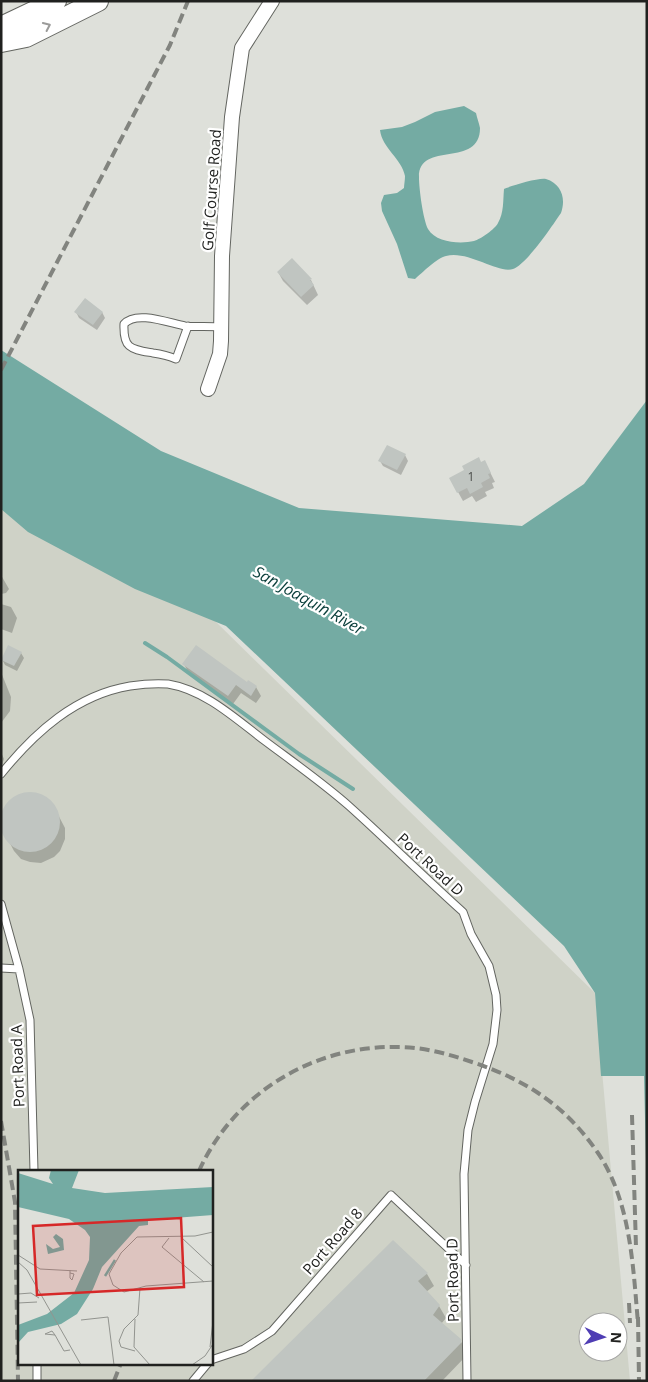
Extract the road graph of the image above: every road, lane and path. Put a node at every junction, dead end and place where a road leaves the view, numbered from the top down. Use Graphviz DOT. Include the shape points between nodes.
graph roads {
  1 [pos="56,1"];
  2 [pos="98,1"];
  3 [pos="272,1"];
  4 [pos="1,27"];
  5 [pos="1,42"];
  6 [pos="188,326"];
  7 [pos="222,327"];
  8 [pos="208,389"];
  9 [pos="1,774"];
  10 [pos="1,904"];
  11 [pos="1,968"];
  12 [pos="19,969"];
  13 [pos="34,1170"];
  14 [pos="466,1265"];
  15 [pos="212,1360"];
  16 [pos="37,1364"];
  17 [pos="207,1364"];
  18 [pos="467,1380"];
  19 [pos="37,1381"];
  20 [pos="193,1381"];
  1 -- 4 [label="street"];
  5 -- 2 [label="street, one-way" via="26,37"];
  3 -- 7 [label="street, Golf Course Road" via="242,48 232,117 222,256"];
  6 -- 6 [label="lane" via="141,317 127,320 124,332 132,349 176,359"];
  6 -- 7 [label="lane"];
  7 -- 8 [label="street, Golf Course Road" via="220,354"];
  9 -- 14 [label="lane, Port Road D" via="34,737 77,705 98,694 148,683 193,692 241,722 348,805 463,912 489,966 497,1010 493,1044 468,1130 464,1174"];
  10 -- 12 [label="lane, Port Road A"];
  11 -- 12 [label="lane"];
  12 -- 13 [label="lane, Port Road A" via="30,1020"];
  14 -- 15 [label="lane, Port Road 8" via="391,1195 272,1331 244,1349"];
  14 -- 18 [label="lane, Port Road D"];
  16 -- 19 [label="lane"];
  17 -- 20 [label="lane"];
}
